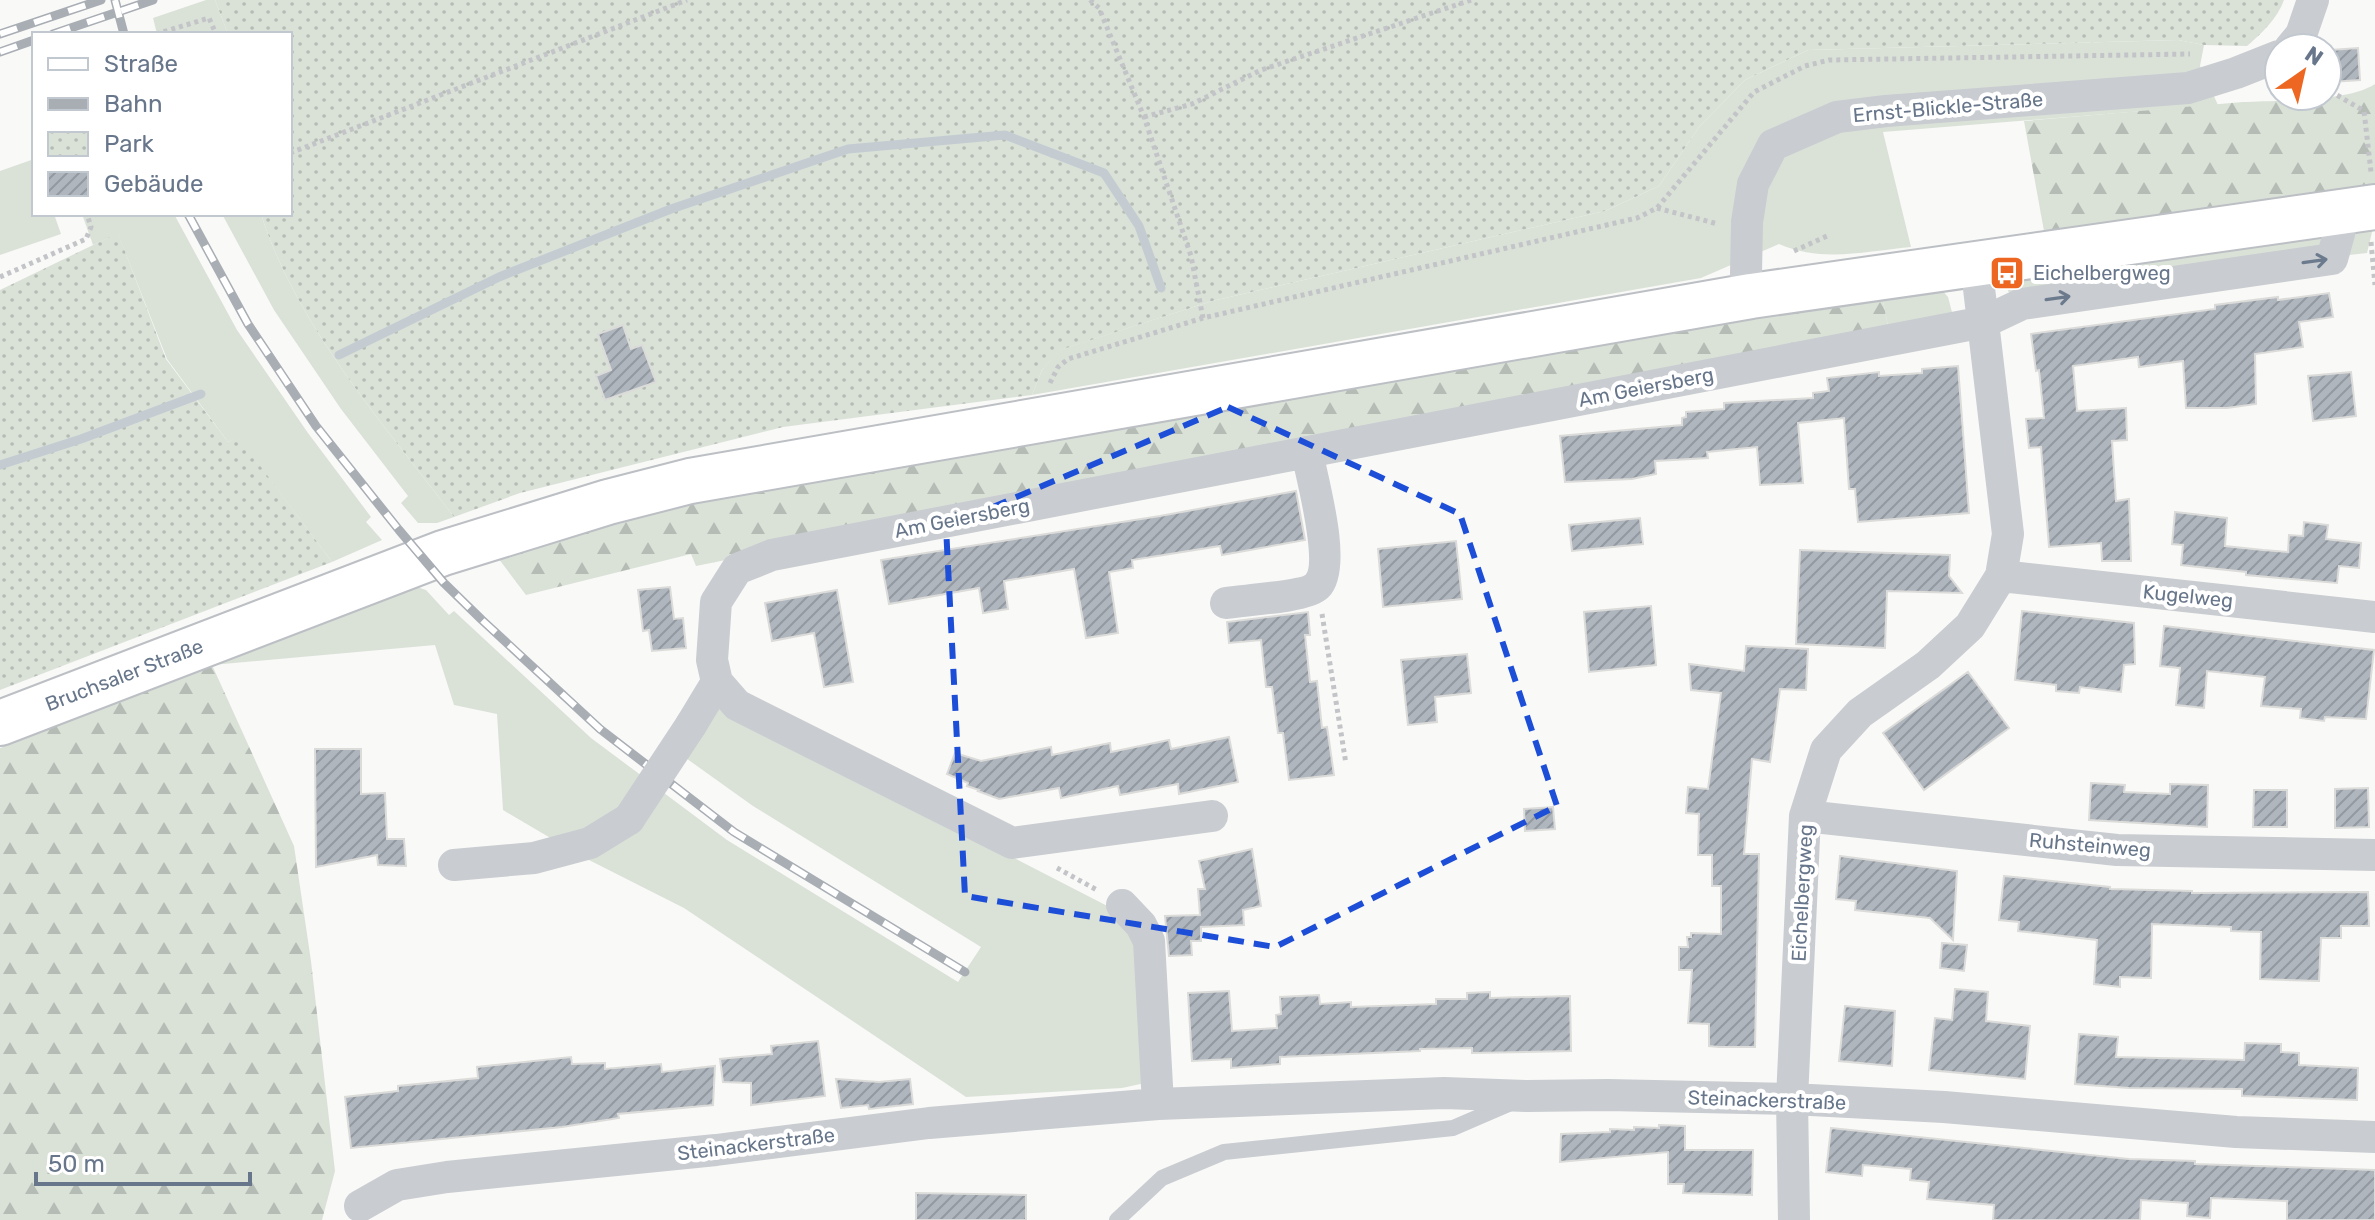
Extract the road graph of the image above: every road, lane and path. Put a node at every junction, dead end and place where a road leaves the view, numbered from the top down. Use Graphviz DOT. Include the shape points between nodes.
graph roads {
  1 [pos="687,0"];
  2 [pos="1090,0"];
  3 [pos="1471,0"];
  4 [pos="2313,0"];
  5 [pos="163,32"];
  6 [pos="215,32"];
  7 [pos="2302,32"];
  8 [pos="2203,54"];
  9 [pos="2263,62"];
  10 [pos="2343,99"];
  11 [pos="1144,117"];
  12 [pos="292,152"];
  13 [pos="2364,202"];
  14 [pos="1657,208"];
  15 [pos="88,216"];
  16 [pos="1722,226"];
  17 [pos="1827,236"];
  18 [pos="1794,251"];
  19 [pos="1976,263"];
  20 [pos="0,277"];
  21 [pos="1751,296"];
  22 [pos="1203,318"];
  23 [pos="1984,322"];
  24 [pos="1049,419"];
  25 [pos="1307,452"];
  26 [pos="2001,576"];
  27 [pos="1317,586"];
  28 [pos="1226,603"];
  29 [pos="2375,617"];
  30 [pos="717,682"];
  31 [pos="0,723"];
  32 [pos="1346,764"];
  33 [pos="1212,816"];
  34 [pos="1805,816"];
  35 [pos="1012,843"];
  36 [pos="2375,855"];
  37 [pos="454,865"];
  38 [pos="1122,905"];
  39 [pos="1527,1096"];
  40 [pos="1792,1099"];
  41 [pos="1158,1104"];
  42 [pos="2375,1137"];
  43 [pos="360,1206"];
  44 [pos="1117,1220"];
  45 [pos="1794,1220"];
  1 -- 12 [label="path"];
  2 -- 11 [label="path" via="1099,8"];
  3 -- 11 [label="path" via="1261,70 1192,104"];
  4 -- 7 [label="street"];
  5 -- 6 [label="path" via="209,18"];
  8 -- 14 [label="path" via="1829,60 1805,66 1754,92"];
  9 -- 21 [label="street, Ernst-Blickle-Straße" via="2188,88 1886,111 1837,117 1804,129 1773,145 1753,184 1746,274"];
  10 -- 13 [label="path" via="2364,111"];
  11 -- 22 [label="path" via="1191,256"];
  13 -- 19 [label="main road, Bruchsaler Straße" via="2270,221"];
  23 -- 13 [label="street, Am Geiersberg, one-way" via="2022,304 2332,259"];
  14 -- 16 [label="path"];
  14 -- 22 [label="path" via="1637,218"];
  15 -- 20 [label="path" via="91,227 86,239"];
  17 -- 18 [label="path"];
  19 -- 21 [label="main road, Bruchsaler Straße"];
  19 -- 23 [label="street, Eichelbergweg"];
  21 -- 24 [label="main road, Bruchsaler Straße"];
  22 -- 24 [label="path" via="1068,359 1058,367 1045,400"];
  23 -- 25 [label="street, Am Geiersberg"];
  23 -- 26 [label="street, Eichelbergweg" via="2008,534"];
  24 -- 31 [label="main road, Bruchsaler Straße" via="778,464 608,502 443,553"];
  25 -- 27 [label="street" via="1326,546 1325,572"];
  25 -- 30 [label="street, Am Geiersberg" via="772,555 737,569 716,602 712,660"];
  26 -- 29 [label="street, Kugelweg"];
  26 -- 34 [label="street, Eichelbergweg" via="1970,626 1928,665 1860,713 1826,750"];
  27 -- 28 [label="street" via="1304,593"];
  27 -- 32 [label="path"];
  30 -- 35 [label="street" via="737,705"];
  30 -- 37 [label="street, bridge" via="629,819 590,843 534,858"];
  33 -- 35 [label="street"];
  34 -- 36 [label="street, Ruhsteinweg" via="2117,850"];
  34 -- 40 [label="street, Eichelbergweg"];
  35 -- 38 [label="path"];
  38 -- 41 [label="street" via="1149,941"];
  39 -- 40 [label="street, Steinackerstraße"];
  39 -- 41 [label="street, Steinackerstraße" via="1444,1093"];
  39 -- 44 [label="lane" via="1453,1128 1224,1152 1162,1178"];
  40 -- 42 [label="street, Steinackerstraße" via="2236,1132"];
  40 -- 45 [label="street, Eichelbergweg"];
  41 -- 43 [label="street, Steinackerstraße" via="929,1123 447,1177 397,1185"];
}
